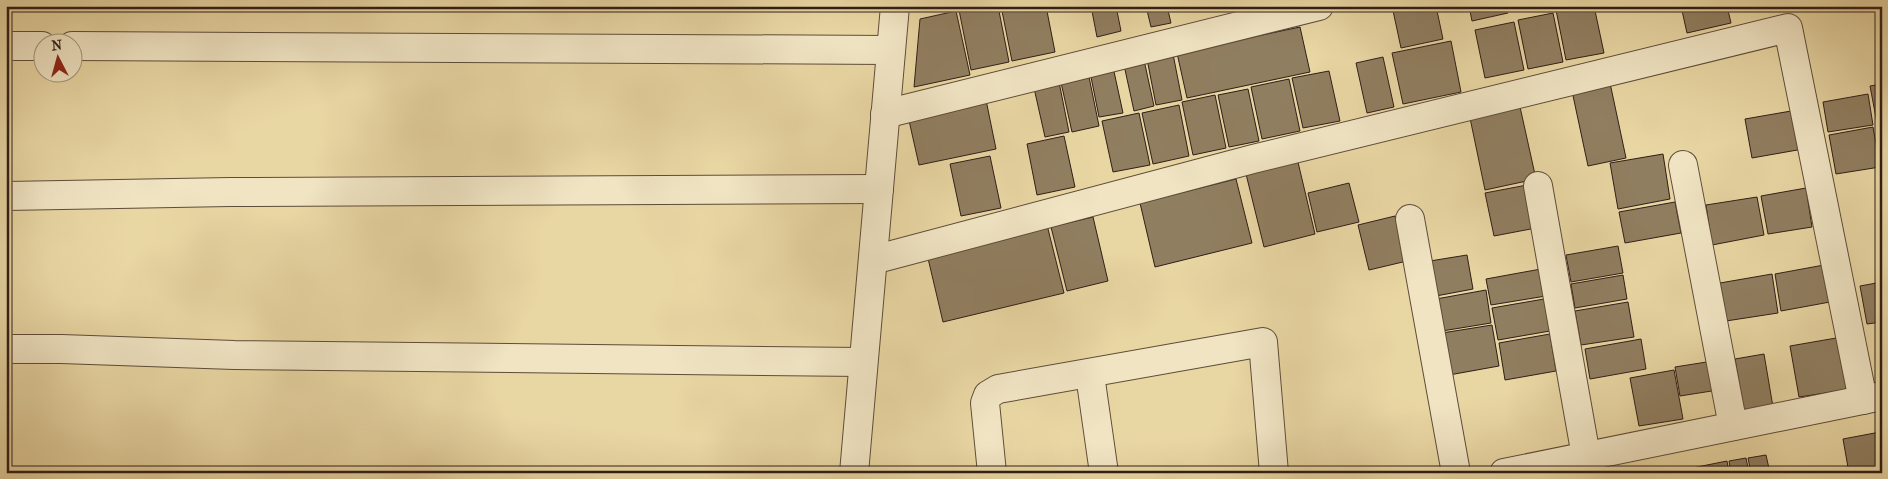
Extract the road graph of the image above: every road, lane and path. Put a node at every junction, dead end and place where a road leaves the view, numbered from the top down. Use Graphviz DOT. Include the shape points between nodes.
graph roads {
  1 [pos="895,6"];
  2 [pos="1319,6"];
  3 [pos="6,46"];
  4 [pos="32,46"];
  5 [pos="82,46"];
  6 [pos="891,50"];
  7 [pos="885,114"];
  8 [pos="1683,165"];
  9 [pos="1538,186"];
  10 [pos="879,189"];
  11 [pos="6,196"];
  12 [pos="1410,219"];
  13 [pos="873,260"];
  14 [pos="6,349"];
  15 [pos="862,362"];
  16 [pos="1090,375"];
  17 [pos="1872,398"];
  18 [pos="1733,426"];
  19 [pos="1586,456"];
  20 [pos="854,473"];
  21 [pos="992,473"];
  22 [pos="1104,473"];
  23 [pos="1274,473"];
  24 [pos="1456,473"];
  25 [pos="1504,473"];
  1 -- 6 [label="street"];
  2 -- 7 [label="street"];
  3 -- 4 [label="street"];
  5 -- 6 [label="street"];
  6 -- 7 [label="street"];
  7 -- 10 [label="street"];
  8 -- 18 [label="street"];
  9 -- 19 [label="street"];
  10 -- 11 [label="street"];
  10 -- 13 [label="street"];
  12 -- 24 [label="street"];
  13 -- 15 [label="street"];
  13 -- 17 [label="street" via="1253,159 1788,28"];
  14 -- 15 [label="street" via="234,355"];
  15 -- 20 [label="street"];
  16 -- 21 [label="street" via="998,389 988,395 985,403"];
  16 -- 22 [label="street"];
  16 -- 23 [label="street" via="1263,342"];
  17 -- 18 [label="street"];
  18 -- 19 [label="street"];
  19 -- 25 [label="street"];
}
